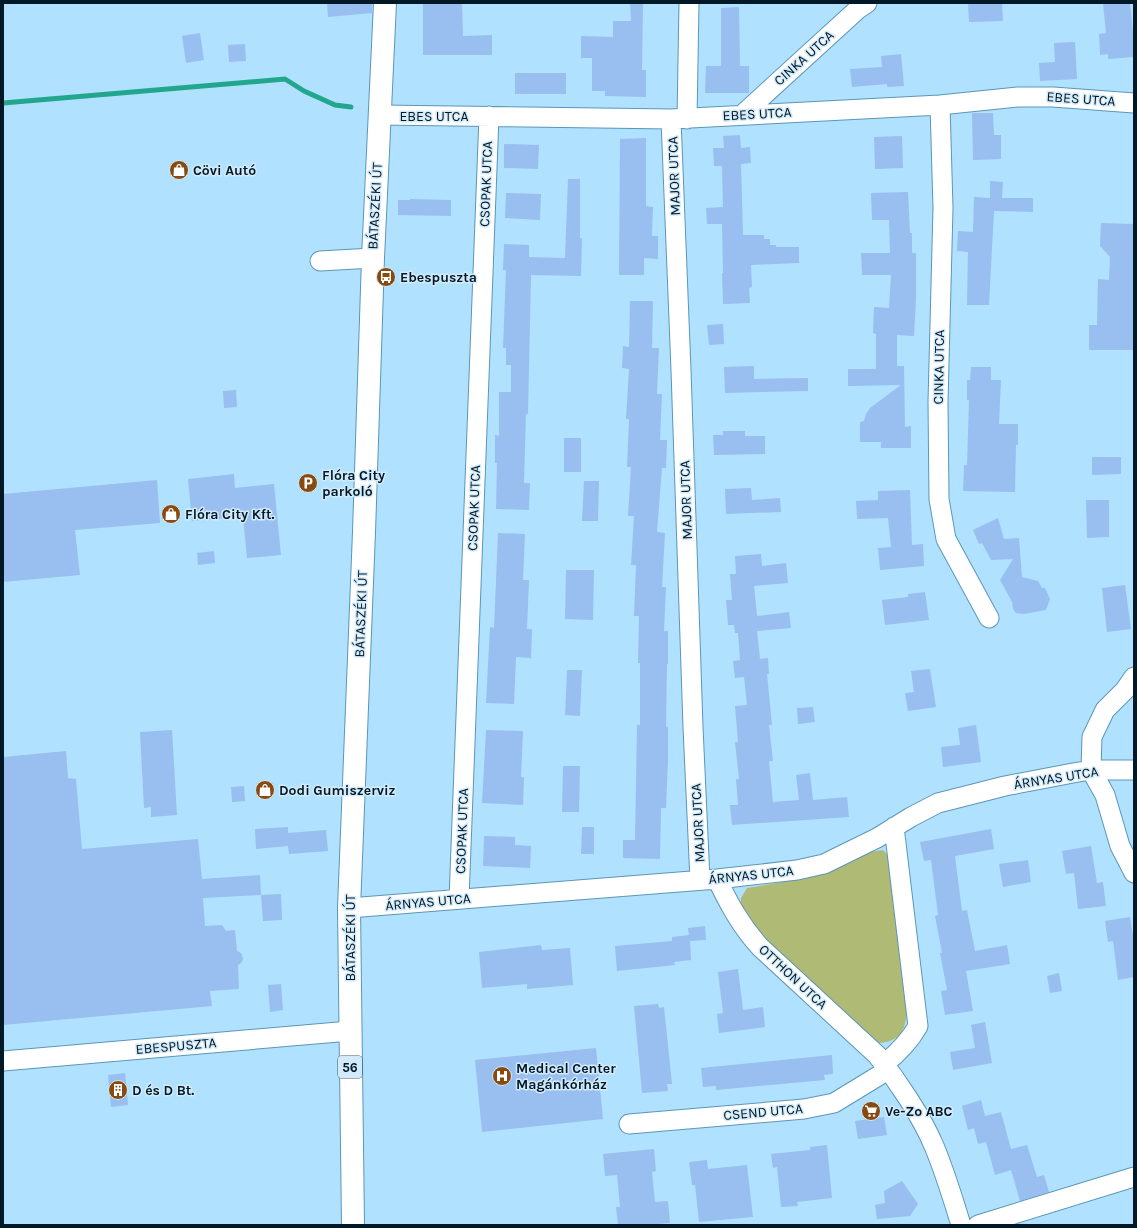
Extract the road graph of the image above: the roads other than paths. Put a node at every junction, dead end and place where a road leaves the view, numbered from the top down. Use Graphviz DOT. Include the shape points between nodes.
graph roads {
  1 [pos="385,3"];
  2 [pos="688,3"];
  3 [pos="867,3"];
  4 [pos="1134,103"];
  5 [pos="940,105"];
  6 [pos="380,115"];
  7 [pos="742,115"];
  8 [pos="489,116"];
  9 [pos="679,119"];
  10 [pos="373,258"];
  11 [pos="320,261"];
  12 [pos="989,618"];
  13 [pos="1134,677"];
  14 [pos="1091,770"];
  15 [pos="1134,770"];
  16 [pos="894,827"];
  17 [pos="1134,873"];
  18 [pos="708,880"];
  19 [pos="459,899"];
  20 [pos="349,908"];
  21 [pos="350,1031"];
  22 [pos="3,1061"];
  23 [pos="886,1067"];
  24 [pos="629,1124"];
  25 [pos="1134,1177"];
  26 [pos="352,1225"];
  27 [pos="962,1225"];
  28 [pos="978,1225"];
  1 -- 6 [label="main road, BÁTASZÉKI ÚT / 56"];
  2 -- 9 [label="street, MAJOR UTCA"];
  3 -- 7 [label="street, CINKA UTCA"];
  4 -- 5 [label="street, EBES UTCA" via="1053,96"];
  5 -- 7 [label="street, EBES UTCA"];
  5 -- 12 [label="street, CINKA UTCA" via="943,208 938,402 939,499 946,539"];
  6 -- 8 [label="street, EBES UTCA"];
  6 -- 10 [label="main road, BÁTASZÉKI ÚT / 56"];
  7 -- 9 [label="street, EBES UTCA"];
  8 -- 9 [label="street, EBES UTCA"];
  8 -- 19 [label="street, CSOPAK UTCA"];
  9 -- 18 [label="street, MAJOR UTCA" via="682,378 693,727"];
  10 -- 11 [label="street"];
  10 -- 20 [label="main road, BÁTASZÉKI ÚT / 56"];
  13 -- 14 [label="street" via="1105,710 1092,737"];
  14 -- 15 [label="street, ÁRNYAS UTCA"];
  14 -- 16 [label="street, ÁRNYAS UTCA" via="1005,786 938,803"];
  14 -- 17 [label="street" via="1105,795 1120,846"];
  16 -- 18 [label="street, ÁRNYAS UTCA" via="824,864 797,870"];
  16 -- 23 [label="street" via="918,1026"];
  18 -- 19 [label="street, ÁRNYAS UTCA"];
  18 -- 23 [label="street, OTTHON UTCA" via="760,947 877,1055"];
  19 -- 20 [label="street, ÁRNYAS UTCA"];
  20 -- 21 [label="main road, BÁTASZÉKI ÚT / 56"];
  21 -- 22 [label="street, EBESPUSZTA"];
  21 -- 26 [label="main road, BÁTASZÉKI ÚT / 56"];
  23 -- 24 [label="street, CSEND UTCA" via="834,1103"];
  23 -- 27 [label="street, OTTHON UTCA" via="933,1145"];
  25 -- 28 [label="street"];
}
